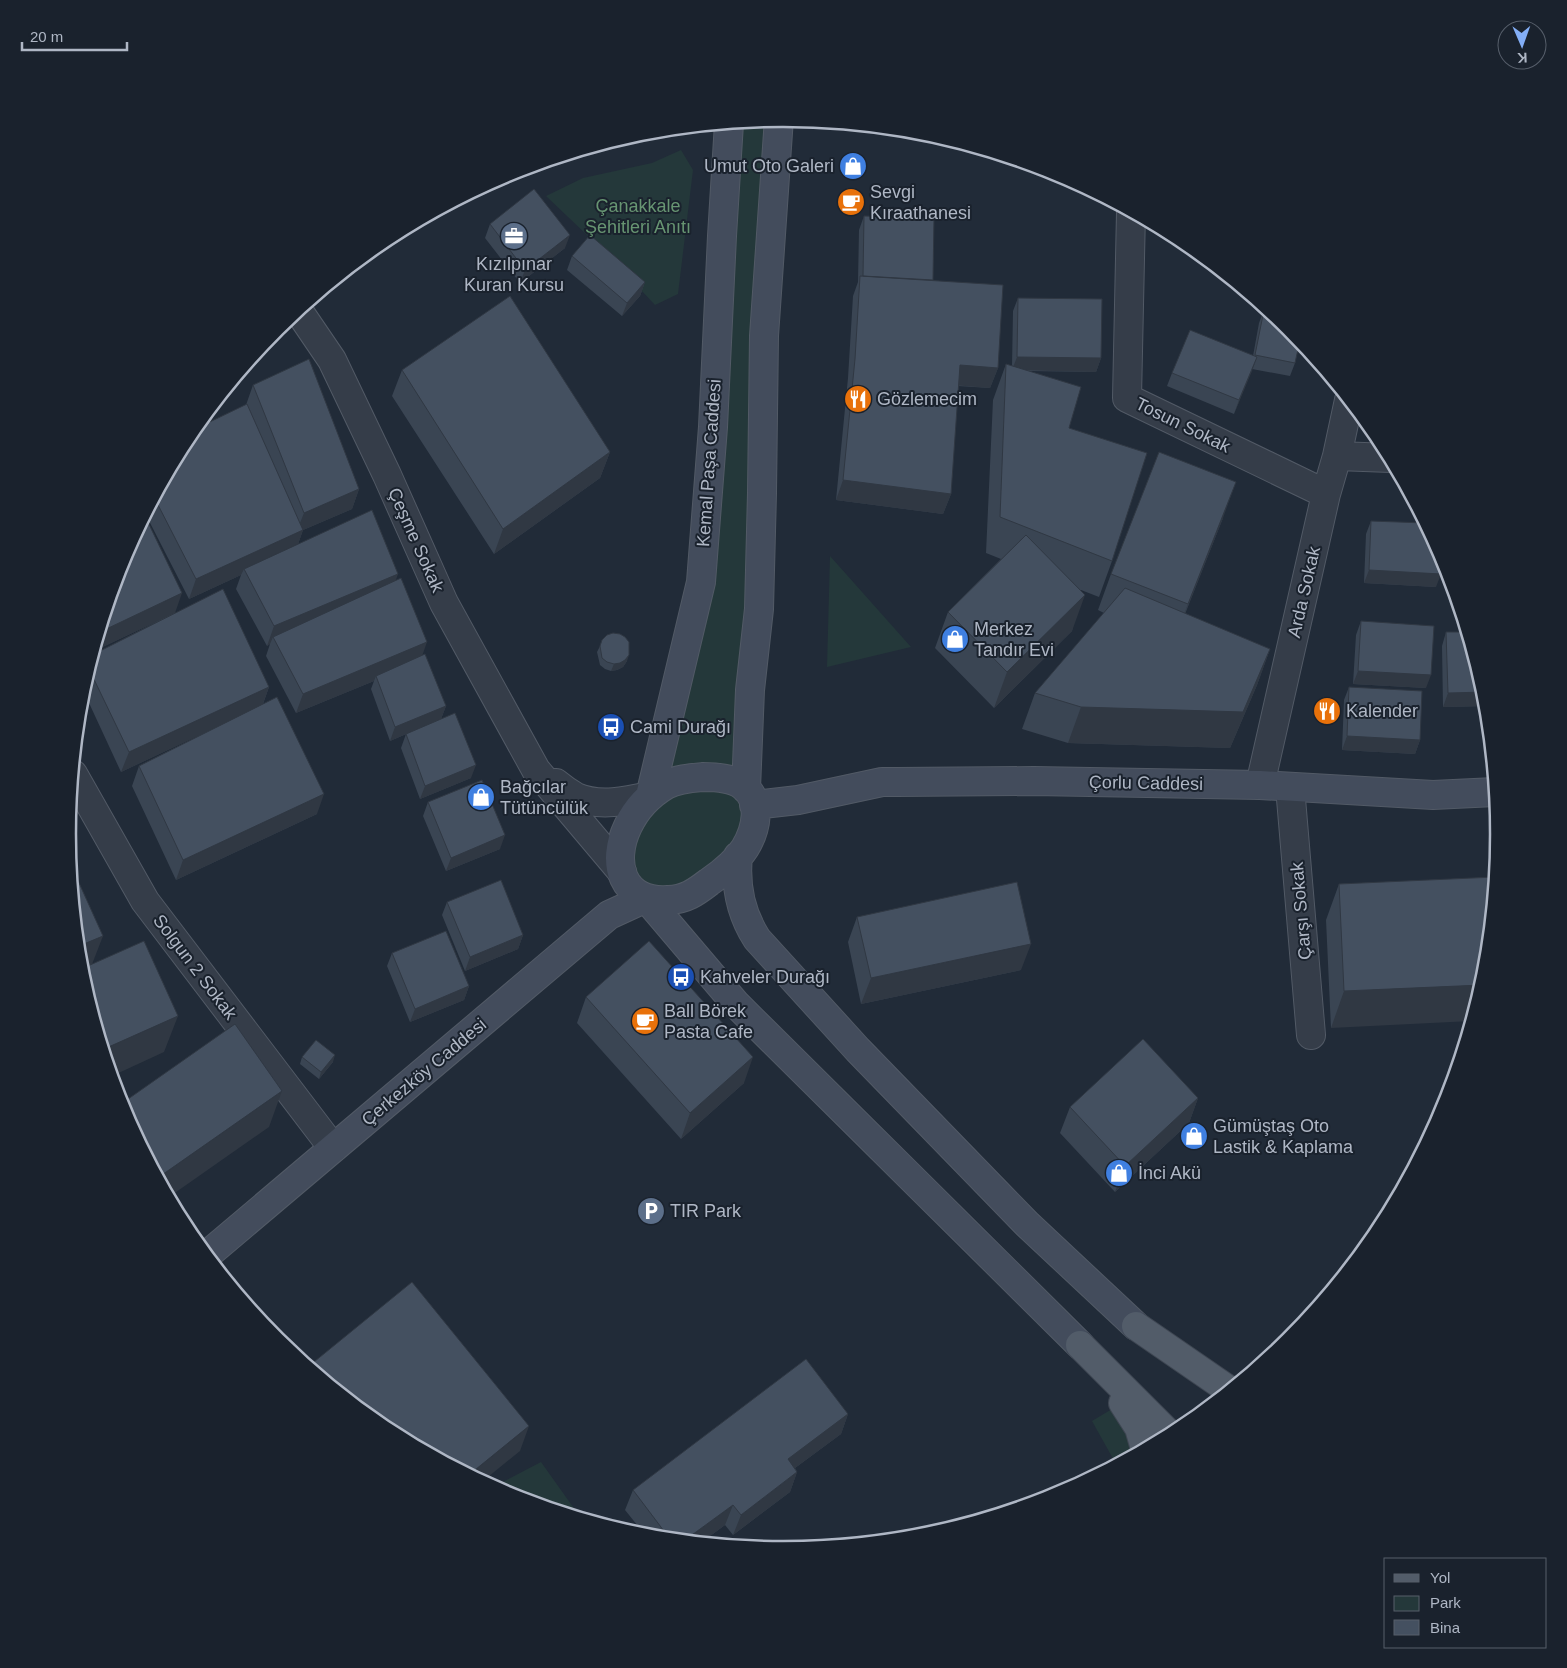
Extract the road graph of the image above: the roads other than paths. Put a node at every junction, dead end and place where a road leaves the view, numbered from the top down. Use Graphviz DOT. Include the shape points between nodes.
graph roads {
  1 [pos="778,127"];
  2 [pos="729,129"];
  3 [pos="1131,219"];
  4 [pos="302,316"];
  5 [pos="1348,407"];
  6 [pos="1337,456"];
  7 [pos="1382,458"];
  8 [pos="1326,494"];
  9 [pos="536,770"];
  10 [pos="78,784"];
  11 [pos="1260,785"];
  12 [pos="1290,787"];
  13 [pos="1489,792"];
  14 [pos="650,796"];
  15 [pos="751,807"];
  16 [pos="738,856"];
  17 [pos="622,876"];
  18 [pos="646,898"];
  19 [pos="609,915"];
  20 [pos="1311,1035"];
  21 [pos="333,1148"];
  22 [pos="212,1251"];
  23 [pos="1136,1326"];
  24 [pos="1080,1345"];
  25 [pos="1224,1387"];
  26 [pos="1213,1396"];
  27 [pos="1164,1429"];
  28 [pos="1142,1443"];
  1 -- 15 [label="main road" via="764,336 758,609 750,690"];
  2 -- 14 [label="main road, Kemal Paşa Caddesi" via="713,427 701,582"];
  3 -- 8 [label="street, Tosun Sokak" via="1127,398"];
  4 -- 9 [label="street, Çeşme Sokak" via="332,360 444,603"];
  5 -- 6 [label="street, Arda Sokak"];
  6 -- 7 [label="street"];
  6 -- 8 [label="street, Arda Sokak"];
  8 -- 11 [label="street, Arda Sokak"];
  9 -- 14 [label="street" via="574,796 589,801 613,802"];
  9 -- 17 [label="street, Çeşme Sokak"];
  10 -- 21 [label="street, Solgun 2 Sokak" via="144,901"];
  11 -- 12 [label="main road, Çorlu Caddesi"];
  11 -- 15 [label="main road, Çorlu Caddesi" via="882,782 798,800 776,812"];
  12 -- 13 [label="main road, Çorlu Caddesi" via="1433,795"];
  12 -- 20 [label="street, Çarşı Sokak"];
  14 -- 15 [label="main road" via="668,784 690,778 714,777 742,785"];
  14 -- 17 [label="main road" via="634,815 624,835"];
  15 -- 16 [label="main road" via="745,848"];
  16 -- 18 [label="main road" via="692,894 669,900"];
  16 -- 23 [label="main road" via="740,897 757,939 858,1050 1014,1210"];
  17 -- 18 [label="main road" via="636,893"];
  17 -- 19 [label="main road" via="618,901"];
  18 -- 19 [label="main road, Çerkezköy Caddesi"];
  18 -- 24 [label="main road" via="736,1004"];
  19 -- 21 [label="main road, Çerkezköy Caddesi"];
  21 -- 22 [label="main road, Çerkezköy Caddesi"];
  23 -- 25 [label="main road"];
  23 -- 26 [label="main road"];
  24 -- 27 [label="main road"];
  24 -- 28 [label="main road" via="1130,1412"];
}
